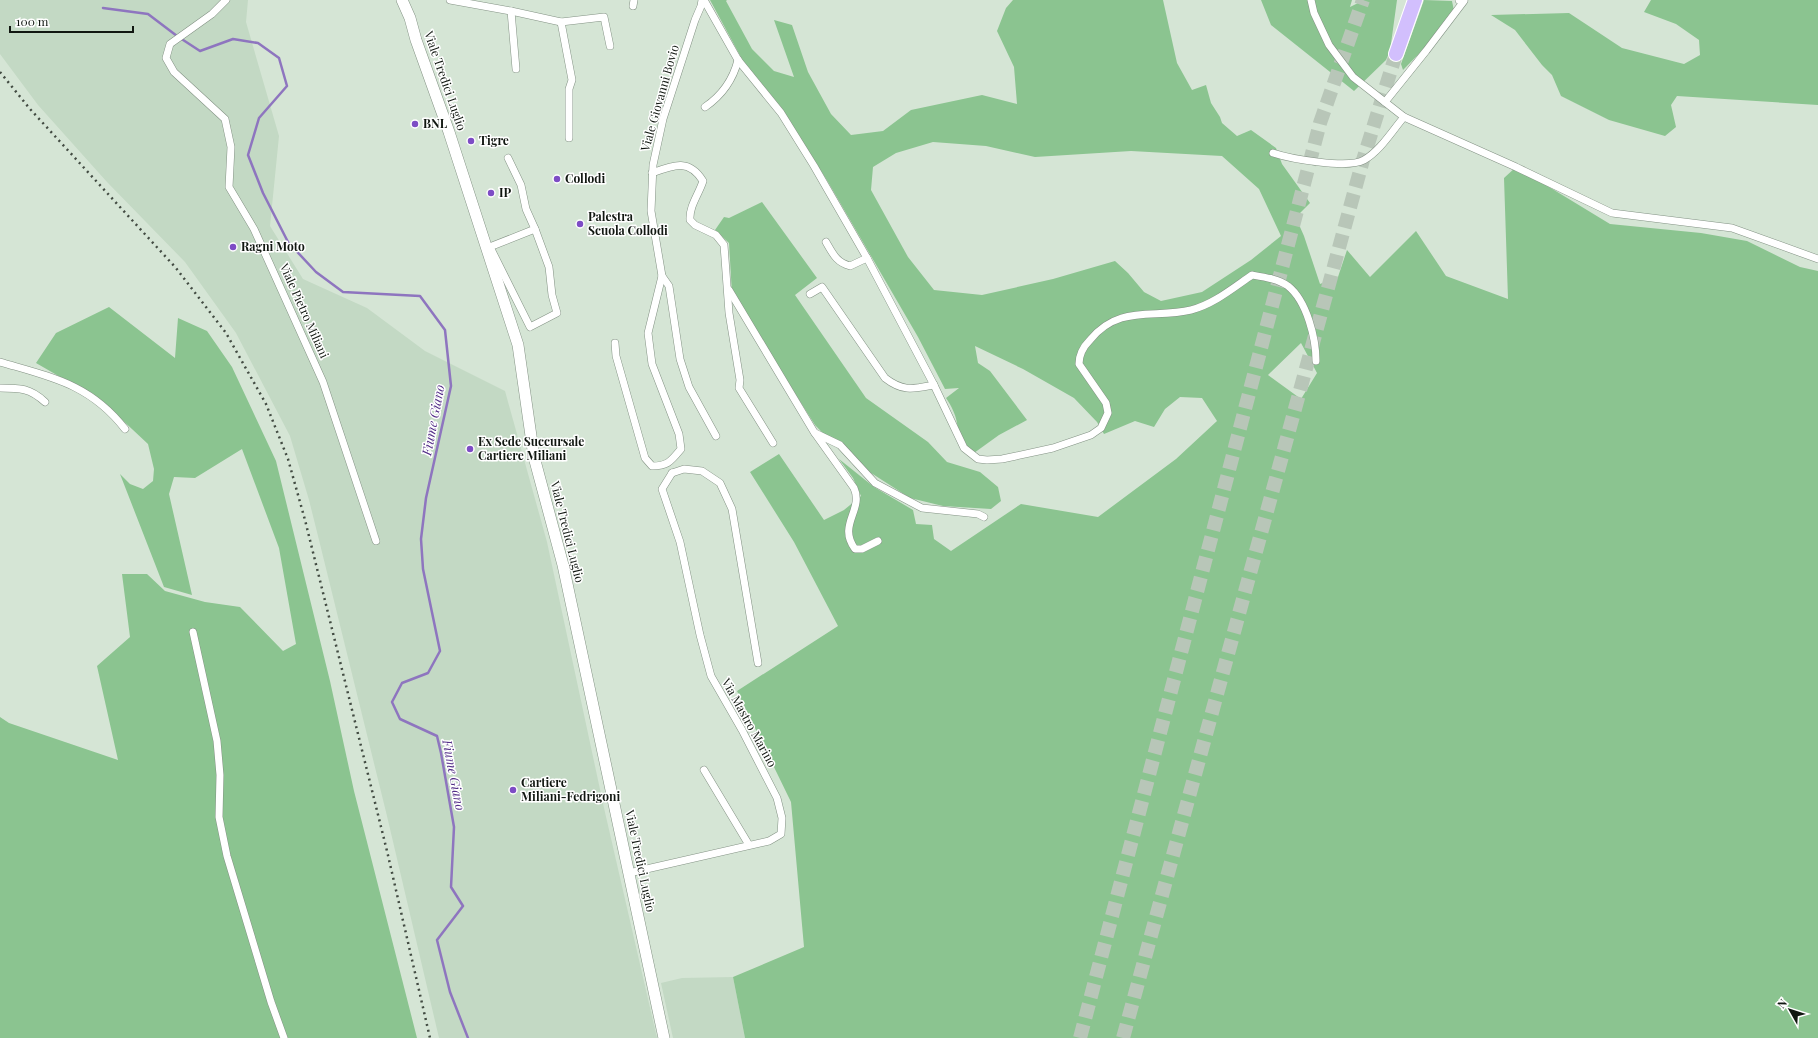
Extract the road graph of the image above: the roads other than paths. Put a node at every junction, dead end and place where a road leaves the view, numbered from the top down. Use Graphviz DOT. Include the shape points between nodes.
graph roads {
  1 [pos="226,0"];
  2 [pos="402,0"];
  3 [pos="410,0"];
  4 [pos="450,0"];
  5 [pos="703,0"];
  6 [pos="1311,0"];
  7 [pos="1415,0"];
  8 [pos="1459,0"];
  9 [pos="511,10"];
  10 [pos="410,18"];
  11 [pos="561,22"];
  12 [pos="610,46"];
  13 [pos="1396,54"];
  14 [pos="738,60"];
  15 [pos="516,68"];
  16 [pos="1385,102"];
  17 [pos="705,107"];
  18 [pos="1404,117"];
  19 [pos="569,138"];
  20 [pos="1273,154"];
  21 [pos="508,158"];
  22 [pos="652,173"];
  23 [pos="535,229"];
  24 [pos="826,242"];
  25 [pos="489,247"];
  26 [pos="866,258"];
  27 [pos="1818,259"];
  28 [pos="662,276"];
  29 [pos="728,289"];
  30 [pos="810,294"];
  31 [pos="615,343"];
  32 [pos="1316,361"];
  33 [pos="0,362"];
  34 [pos="934,385"];
  35 [pos="0,388"];
  36 [pos="45,402"];
  37 [pos="125,429"];
  38 [pos="814,432"];
  39 [pos="716,436"];
  40 [pos="772,443"];
  41 [pos="663,466"];
  42 [pos="672,473"];
  43 [pos="984,517"];
  44 [pos="376,541"];
  45 [pos="878,541"];
  46 [pos="193,632"];
  47 [pos="758,663"];
  48 [pos="704,770"];
  49 [pos="749,845"];
  50 [pos="629,873"];
  51 [pos="284,1038"];
  52 [pos="664,1038"];
  1 -- 44 [label="street, Viale Pietro Miliani" via="212,14 170,44 166,58 174,72 225,119 231,147 229,187 254,230 323,382"];
  2 -- 10 [label="main road"];
  3 -- 10 [label="main road"];
  4 -- 9 [label="street"];
  5 -- 14 [label="street"];
  5 -- 22 [label="street, Viale Giovanni Bovio" via="663,119"];
  6 -- 16 [label="street" via="1314,13 1329,45 1353,77"];
  7 -- 13 [label="highway"];
  8 -- 16 [label="street" via="1464,1"];
  9 -- 11 [label="street"];
  9 -- 15 [label="street"];
  10 -- 25 [label="main road, Viale Tredici Luglio"];
  11 -- 12 [label="street" via="604,17"];
  11 -- 19 [label="street" via="572,80 569,89"];
  14 -- 17 [label="street" via="729,83 714,101"];
  14 -- 26 [label="street" via="781,113"];
  16 -- 18 [label="street"];
  18 -- 20 [label="street" via="1374,153 1358,163 1290,158"];
  18 -- 27 [label="street" via="1612,213 1732,228"];
  21 -- 23 [label="street" via="521,185 526,209"];
  22 -- 28 [label="street, Viale Giovanni Bovio" via="651,211"];
  22 -- 29 [label="street" via="671,166 685,165 697,171 703,181 689,212 690,220 716,235 724,245"];
  23 -- 25 [label="street"];
  23 -- 25 [label="street, Viale Tredici Luglio" via="549,267 557,313 530,327"];
  24 -- 26 [label="street" via="842,264 850,266"];
  25 -- 50 [label="main road, Viale Tredici Luglio" via="518,345 534,456 563,565"];
  26 -- 34 [label="street"];
  28 -- 39 [label="street" via="669,286 680,359 689,387"];
  28 -- 41 [label="street" via="648,333 652,364 679,434 681,449"];
  29 -- 38 [label="street"];
  29 -- 40 [label="street" via="739,388"];
  30 -- 34 [label="street" via="822,287 885,378 894,386 908,390"];
  31 -- 41 [label="street" via="616,356 644,458 652,466"];
  32 -- 34 [label="street" via="1316,344 1311,324 1289,287 1252,275 1215,300 1192,310 1132,314 1111,322 1094,335 1083,347 1079,364 1106,403 1108,413 1104,424 1091,435 1025,456 978,459 964,448"];
  33 -- 37 [label="street" via="62,381 88,393 115,416"];
  35 -- 36 [label="street" via="12,387 35,393"];
  38 -- 43 [label="street" via="833,440 874,483 922,508 978,514"];
  38 -- 45 [label="street" via="857,495 847,534 851,544 855,549 862,549"];
  41 -- 42 [label="street"];
  42 -- 47 [label="street" via="684,470 702,471 720,483 732,509"];
  42 -- 49 [label="street, Via Mastro Marino" via="662,489 680,542 711,676 777,798 782,818 781,834"];
  46 -- 51 [label="street" via="217,741 220,775 219,818 227,856"];
  48 -- 49 [label="street"];
  49 -- 50 [label="street, Via Mastro Marino"];
  50 -- 52 [label="main road, Viale Tredici Luglio"];
}
